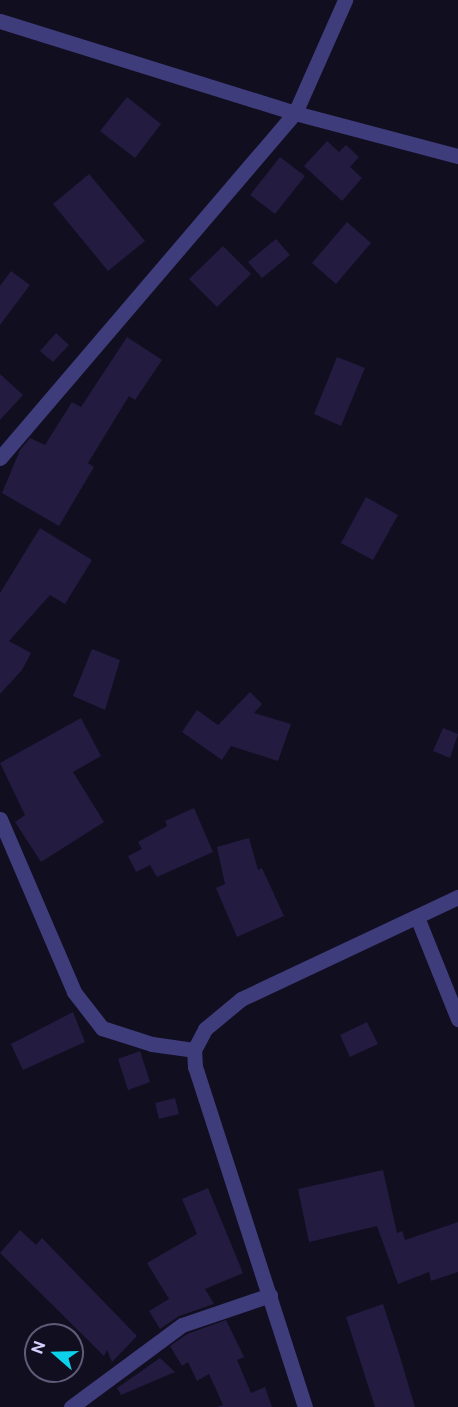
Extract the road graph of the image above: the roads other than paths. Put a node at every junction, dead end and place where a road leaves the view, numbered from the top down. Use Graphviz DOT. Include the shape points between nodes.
graph roads {
  1 [pos="345,0"];
  2 [pos="0,21"];
  3 [pos="295,113"];
  4 [pos="458,156"];
  5 [pos="0,458"];
  6 [pos="0,819"];
  7 [pos="458,897"];
  8 [pos="417,917"];
  9 [pos="458,1019"];
  10 [pos="194,1050"];
  11 [pos="270,1295"];
  12 [pos="71,1407"];
  13 [pos="305,1407"];
  1 -- 3 [label="street"];
  2 -- 3 [label="street"];
  3 -- 4 [label="street"];
  3 -- 5 [label="street"];
  6 -- 10 [label="street" via="74,992 102,1028 152,1044"];
  7 -- 8 [label="street"];
  8 -- 9 [label="street"];
  8 -- 10 [label="street" via="241,999 205,1029"];
  10 -- 11 [label="street" via="195,1067"];
  11 -- 12 [label="street" via="182,1325"];
  11 -- 13 [label="street"];
}
